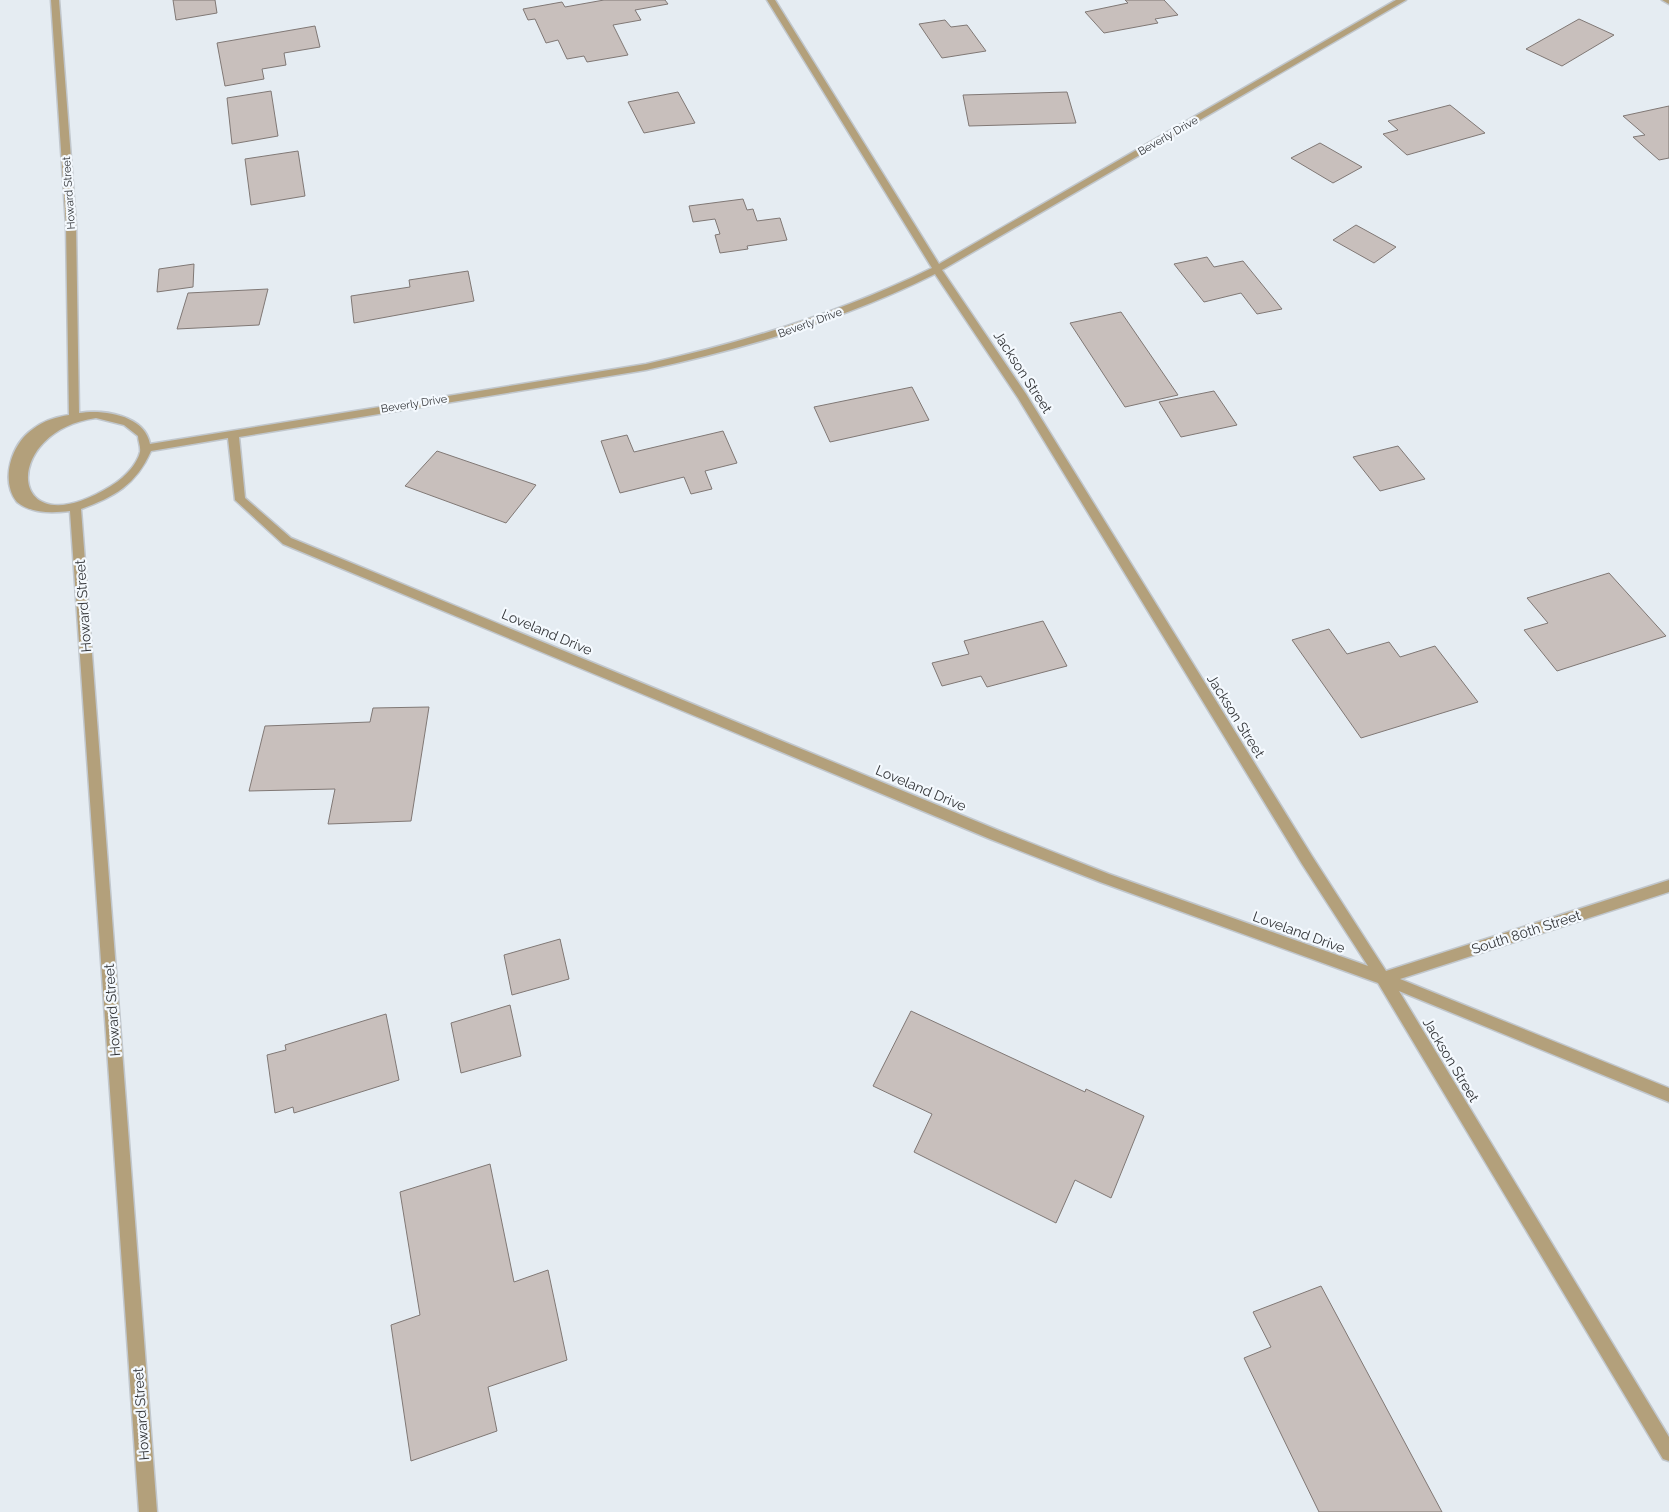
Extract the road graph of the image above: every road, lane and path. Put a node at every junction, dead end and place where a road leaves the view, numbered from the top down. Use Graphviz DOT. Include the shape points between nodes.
graph roads {
  1 [pos="55,0"];
  2 [pos="771,0"];
  3 [pos="1402,0"];
  4 [pos="1666,0"];
  5 [pos="1669,2"];
  6 [pos="937,268"];
  7 [pos="74,416"];
  8 [pos="233,434"];
  9 [pos="146,448"];
  10 [pos="2,471"];
  11 [pos="76,508"];
  12 [pos="1669,886"];
  13 [pos="1383,978"];
  14 [pos="1669,1095"];
  15 [pos="1669,1453"];
  16 [pos="148,1512"];
  1 -- 7 [label="street, Howard Street" via="71,225"];
  2 -- 6 [label="street, Jackson Street"];
  3 -- 6 [label="street, Beverly Drive"];
  4 -- 5 [label="street"];
  6 -- 8 [label="street, Beverly Drive" via="902,287 810,324 714,353 646,367"];
  6 -- 13 [label="street, Jackson Street" via="1022,396"];
  7 -- 9 [label="street" via="96,414 133,423 143,434"];
  7 -- 10 [label="street" via="54,422 20,444"];
  8 -- 9 [label="street, Beverly Drive"];
  8 -- 13 [label="street, Loveland Drive" via="240,500 287,541 995,835"];
  9 -- 11 [label="street" via="143,462 123,486"];
  10 -- 11 [label="street" via="6,486 15,498 31,506 52,510"];
  11 -- 16 [label="street, Howard Street"];
  12 -- 13 [label="street, South 80th Street"];
  13 -- 14 [label="street, Loveland Drive"];
  13 -- 15 [label="street, Jackson Street"];
}
